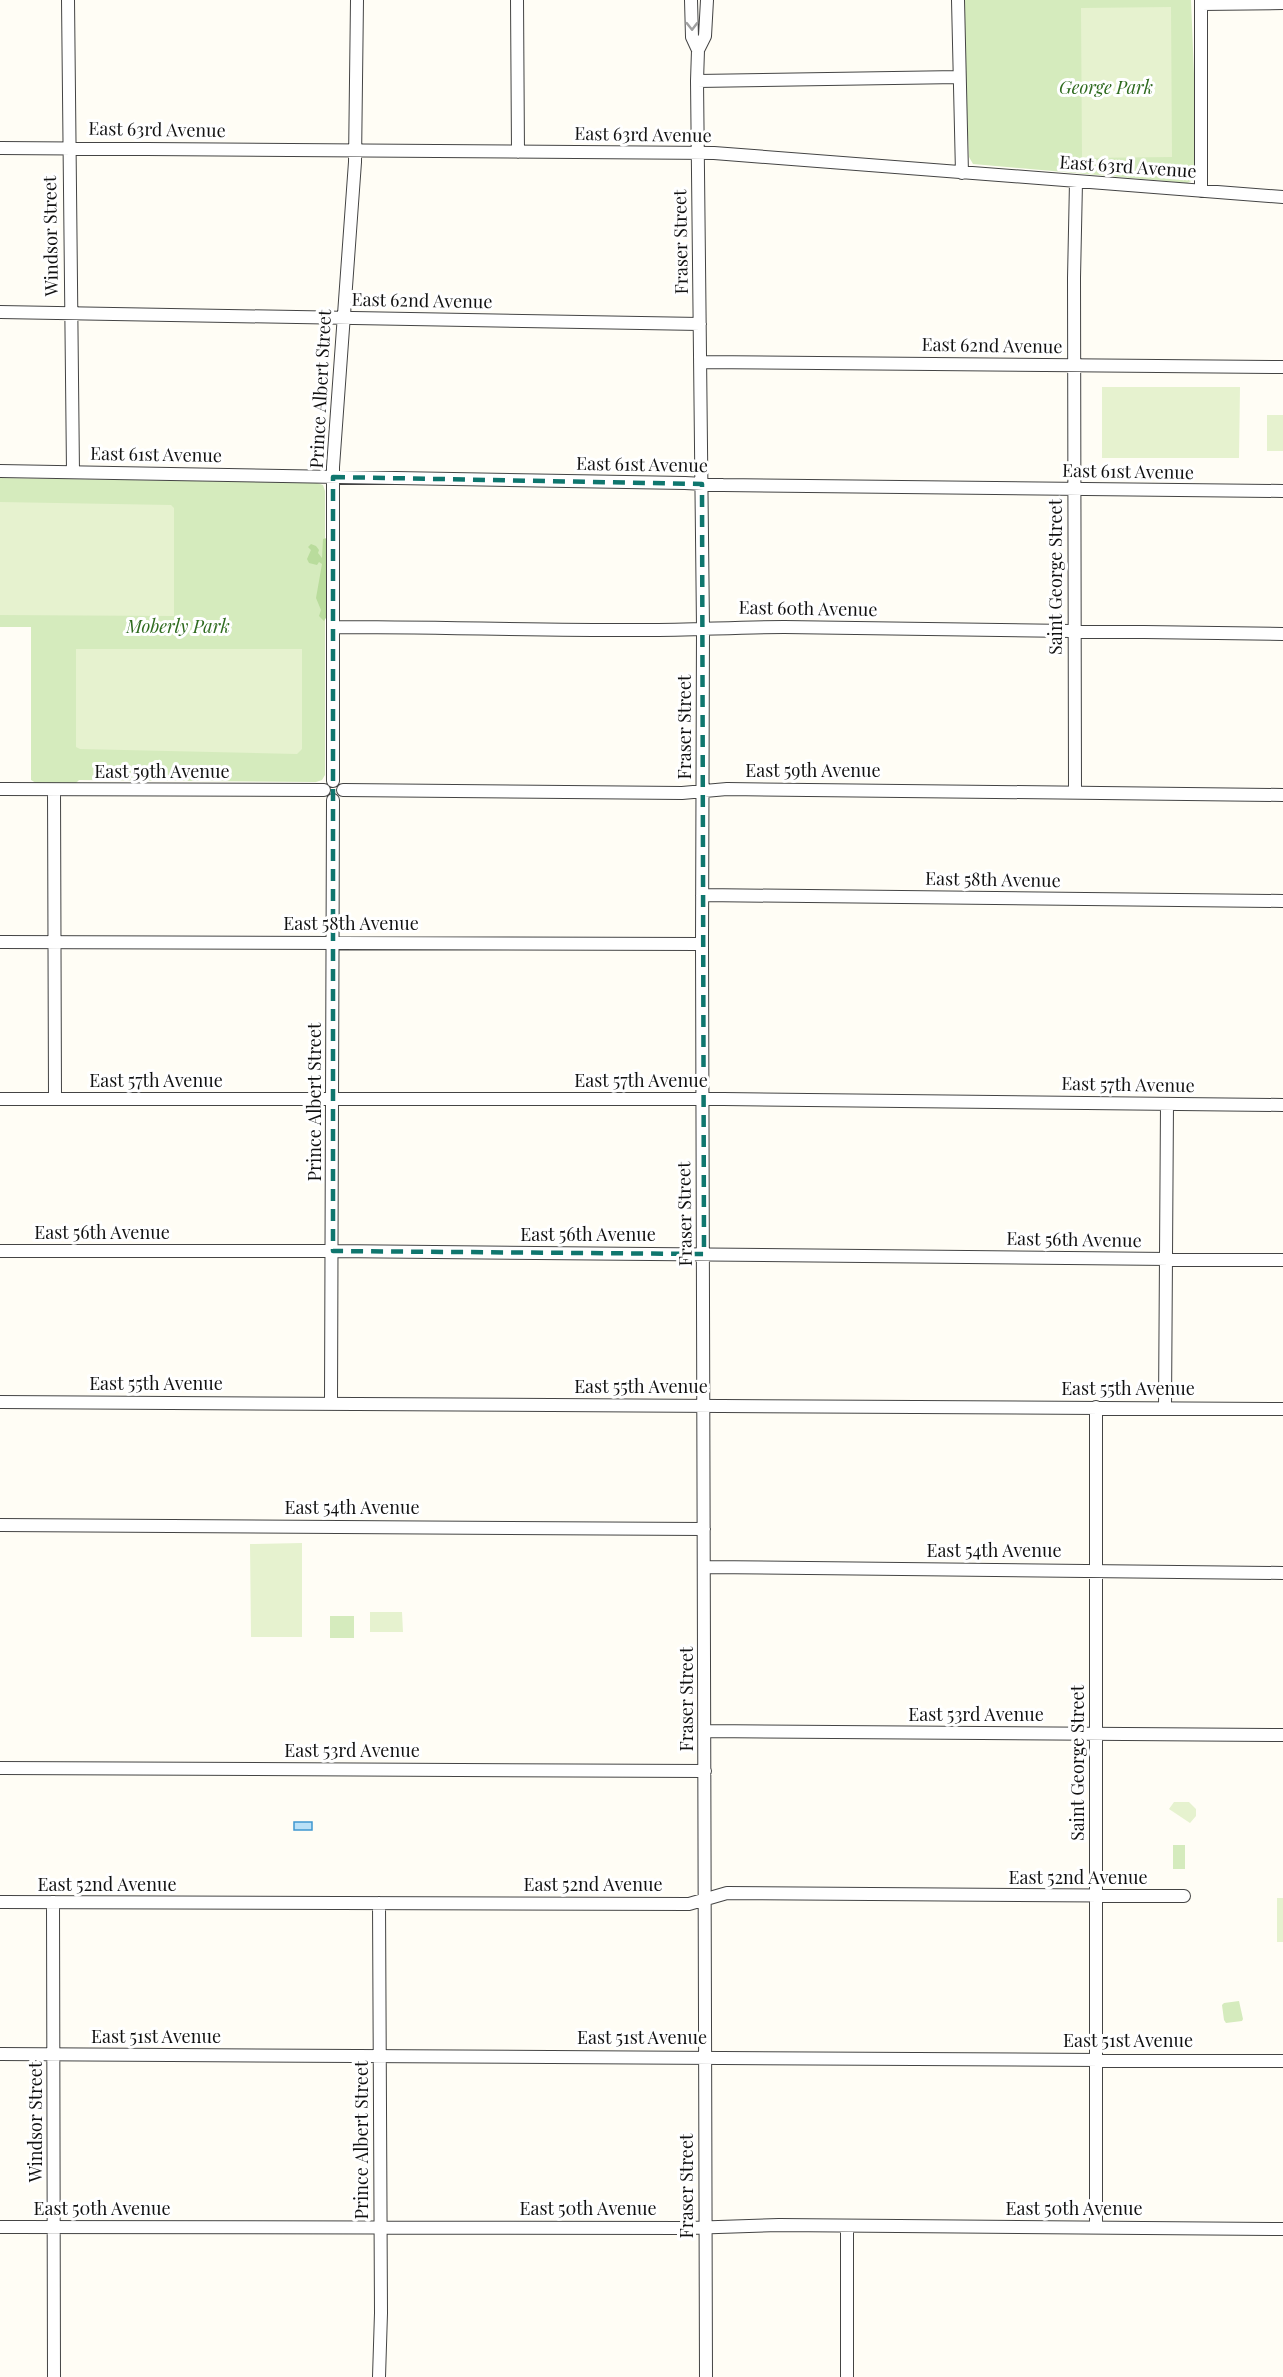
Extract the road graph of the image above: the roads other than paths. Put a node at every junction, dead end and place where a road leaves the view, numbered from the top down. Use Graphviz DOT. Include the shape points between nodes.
graph roads {
  1 [pos="68,0"];
  2 [pos="357,0"];
  3 [pos="517,0"];
  4 [pos="691,0"];
  5 [pos="707,0"];
  6 [pos="958,0"];
  7 [pos="1201,2"];
  8 [pos="1283,3"];
  9 [pos="698,50"];
  10 [pos="959,78"];
  11 [pos="697,81"];
  12 [pos="68,147"];
  13 [pos="0,148"];
  14 [pos="355,150"];
  15 [pos="518,152"];
  16 [pos="698,153"];
  17 [pos="962,173"];
  18 [pos="1076,182"];
  19 [pos="1201,191"];
  20 [pos="1283,197"];
  21 [pos="0,312"];
  22 [pos="70,313"];
  23 [pos="343,317"];
  24 [pos="700,324"];
  25 [pos="700,362"];
  26 [pos="1074,365"];
  27 [pos="1283,367"];
  28 [pos="0,471"];
  29 [pos="73,472"];
  30 [pos="333,477"];
  31 [pos="702,484"];
  32 [pos="1074,490"];
  33 [pos="1283,491"];
  34 [pos="333,627"];
  35 [pos="703,628"];
  36 [pos="1074,631"];
  37 [pos="1283,634"];
  38 [pos="333,781"];
  39 [pos="0,789"];
  40 [pos="54,790"];
  41 [pos="324,790"];
  42 [pos="343,790"];
  43 [pos="703,790"];
  44 [pos="1075,792"];
  45 [pos="1283,795"];
  46 [pos="333,800"];
  47 [pos="702,895"];
  48 [pos="1283,901"];
  49 [pos="0,942"];
  50 [pos="55,942"];
  51 [pos="333,942"];
  52 [pos="702,945"];
  53 [pos="55,1098"];
  54 [pos="0,1099"];
  55 [pos="702,1099"];
  56 [pos="333,1100"];
  57 [pos="1167,1104"];
  58 [pos="1283,1105"];
  59 [pos="0,1251"];
  60 [pos="333,1251"];
  61 [pos="704,1254"];
  62 [pos="1167,1259"];
  63 [pos="1283,1260"];
  64 [pos="0,1402"];
  65 [pos="331,1404"];
  66 [pos="704,1405"];
  67 [pos="1096,1407"];
  68 [pos="1165,1407"];
  69 [pos="1283,1408"];
  70 [pos="0,1525"];
  71 [pos="705,1529"];
  72 [pos="705,1567"];
  73 [pos="1095,1570"];
  74 [pos="1283,1573"];
  75 [pos="705,1731"];
  76 [pos="1096,1734"];
  77 [pos="1283,1735"];
  78 [pos="0,1768"];
  79 [pos="705,1771"];
  80 [pos="1096,1896"];
  81 [pos="1184,1896"];
  82 [pos="705,1898"];
  83 [pos="0,1902"];
  84 [pos="53,1902"];
  85 [pos="379,1903"];
  86 [pos="0,2054"];
  87 [pos="53,2054"];
  88 [pos="379,2056"];
  89 [pos="705,2056"];
  90 [pos="1096,2060"];
  91 [pos="1283,2061"];
  92 [pos="705,2226"];
  93 [pos="847,2226"];
  94 [pos="0,2227"];
  95 [pos="380,2227"];
  96 [pos="1096,2227"];
  97 [pos="54,2228"];
  98 [pos="1283,2229"];
  99 [pos="54,2377"];
  100 [pos="379,2377"];
  101 [pos="706,2377"];
  102 [pos="847,2377"];
  1 -- 12 [label="street, Windsor Street"];
  2 -- 14 [label="street, Prince Albert Street"];
  3 -- 15 [label="street"];
  4 -- 9 [label="street, Fraser Street, one-way" via="692,37"];
  5 -- 9 [label="street, Fraser Street" via="705,36"];
  6 -- 10 [label="street"];
  7 -- 8 [label="street"];
  7 -- 19 [label="street"];
  9 -- 11 [label="street, Fraser Street"];
  10 -- 11 [label="street"];
  10 -- 17 [label="street"];
  11 -- 16 [label="street, Fraser Street"];
  12 -- 13 [label="street, East 63rd Avenue"];
  12 -- 14 [label="street, East 63rd Avenue"];
  12 -- 22 [label="street, Windsor Street"];
  14 -- 15 [label="street, East 63rd Avenue"];
  14 -- 23 [label="street, Prince Albert Street"];
  15 -- 16 [label="street, East 63rd Avenue"];
  16 -- 17 [label="street, East 63rd Avenue"];
  16 -- 24 [label="street, Fraser Street"];
  17 -- 18 [label="street, East 63rd Avenue"];
  18 -- 19 [label="street, East 63rd Avenue"];
  18 -- 26 [label="street, Saint George Street"];
  19 -- 20 [label="street, East 63rd Avenue"];
  21 -- 22 [label="street, East 62nd Avenue"];
  22 -- 23 [label="street, East 62nd Avenue"];
  22 -- 29 [label="street, Windsor Street"];
  23 -- 24 [label="street, East 62nd Avenue"];
  23 -- 30 [label="street, Prince Albert Street"];
  24 -- 25 [label="street, Fraser Street"];
  25 -- 26 [label="street, East 62nd Avenue"];
  25 -- 31 [label="street, Fraser Street"];
  26 -- 27 [label="street, East 62nd Avenue"];
  26 -- 32 [label="street, Saint George Street"];
  28 -- 29 [label="street, East 61st Avenue"];
  29 -- 30 [label="street, East 61st Avenue"];
  30 -- 31 [label="street, East 61st Avenue"];
  30 -- 34 [label="street, Prince Albert Street"];
  31 -- 32 [label="street, East 61st Avenue"];
  31 -- 35 [label="street, Fraser Street"];
  32 -- 33 [label="street, East 61st Avenue"];
  32 -- 36 [label="street, Saint George Street"];
  34 -- 35 [label="street, East 60th Avenue"];
  34 -- 38 [label="street, Prince Albert Street"];
  35 -- 36 [label="street, East 60th Avenue"];
  35 -- 43 [label="street, Fraser Street"];
  36 -- 37 [label="street, East 60th Avenue"];
  36 -- 44 [label="street, Saint George Street"];
  38 -- 41 [label="street"];
  38 -- 42 [label="street"];
  39 -- 40 [label="street, East 59th Avenue"];
  40 -- 41 [label="street, East 59th Avenue"];
  40 -- 50 [label="street"];
  41 -- 46 [label="street"];
  42 -- 43 [label="street, East 59th Avenue"];
  42 -- 46 [label="street"];
  43 -- 44 [label="street, East 59th Avenue"];
  43 -- 47 [label="street, Fraser Street"];
  44 -- 45 [label="street, East 59th Avenue"];
  46 -- 51 [label="street, Prince Albert Street"];
  47 -- 48 [label="street, East 58th Avenue"];
  47 -- 52 [label="street, Fraser Street"];
  49 -- 50 [label="street, East 58th Avenue"];
  50 -- 51 [label="street, East 58th Avenue"];
  50 -- 53 [label="street"];
  51 -- 52 [label="street, East 58th Avenue"];
  51 -- 56 [label="street, Prince Albert Street"];
  52 -- 55 [label="street, Fraser Street"];
  53 -- 54 [label="street, East 57th Avenue"];
  53 -- 56 [label="street, East 57th Avenue"];
  55 -- 56 [label="street, East 57th Avenue"];
  55 -- 57 [label="street, East 57th Avenue"];
  55 -- 61 [label="street, Fraser Street"];
  56 -- 60 [label="street, Prince Albert Street"];
  57 -- 58 [label="street, East 57th Avenue"];
  57 -- 62 [label="street"];
  59 -- 60 [label="street, East 56th Avenue"];
  60 -- 61 [label="street, East 56th Avenue"];
  60 -- 65 [label="street, Prince Albert Street"];
  61 -- 62 [label="street, East 56th Avenue"];
  61 -- 66 [label="street, Fraser Street"];
  62 -- 63 [label="street, East 56th Avenue"];
  62 -- 68 [label="street"];
  64 -- 65 [label="street, East 55th Avenue"];
  65 -- 66 [label="street, East 55th Avenue"];
  66 -- 67 [label="street, East 55th Avenue"];
  66 -- 71 [label="street, Fraser Street"];
  67 -- 68 [label="street, East 55th Avenue"];
  67 -- 73 [label="street, Saint George Street"];
  68 -- 69 [label="street, East 55th Avenue"];
  70 -- 71 [label="street, East 54th Avenue"];
  71 -- 72 [label="street, Fraser Street"];
  72 -- 73 [label="street, East 54th Avenue"];
  72 -- 75 [label="street, Fraser Street"];
  73 -- 74 [label="street, East 54th Avenue"];
  73 -- 76 [label="street, Saint George Street"];
  75 -- 76 [label="street, East 53rd Avenue"];
  75 -- 79 [label="street, Fraser Street"];
  76 -- 77 [label="street, East 53rd Avenue"];
  76 -- 80 [label="street, Saint George Street"];
  78 -- 79 [label="street, East 53rd Avenue"];
  79 -- 82 [label="street, Fraser Street"];
  80 -- 81 [label="street, East 52nd Avenue"];
  80 -- 82 [label="street, East 52nd Avenue" via="723,1893"];
  80 -- 90 [label="street, Saint George Street"];
  82 -- 85 [label="street, East 52nd Avenue" via="689,1904"];
  82 -- 89 [label="street, Fraser Street"];
  83 -- 84 [label="street, East 52nd Avenue"];
  84 -- 85 [label="street, East 52nd Avenue"];
  84 -- 87 [label="street, Windsor Street"];
  85 -- 88 [label="street, Prince Albert Street"];
  86 -- 87 [label="street, East 51st Avenue"];
  87 -- 88 [label="street, East 51st Avenue"];
  87 -- 97 [label="street, Windsor Street"];
  88 -- 89 [label="street, East 51st Avenue"];
  88 -- 95 [label="street, Prince Albert Street"];
  89 -- 90 [label="street, East 51st Avenue"];
  89 -- 92 [label="street, Fraser Street"];
  90 -- 91 [label="street, East 51st Avenue"];
  90 -- 96 [label="street, Saint George Street"];
  92 -- 93 [label="street, East 50th Avenue"];
  92 -- 95 [label="street, East 50th Avenue"];
  92 -- 101 [label="street, Fraser Street"];
  93 -- 96 [label="street, East 50th Avenue"];
  93 -- 102 [label="street"];
  94 -- 97 [label="street, East 50th Avenue"];
  95 -- 97 [label="street, East 50th Avenue"];
  95 -- 100 [label="street, Prince Albert Street"];
  96 -- 98 [label="street, East 50th Avenue"];
  97 -- 99 [label="street, Windsor Street"];
}
